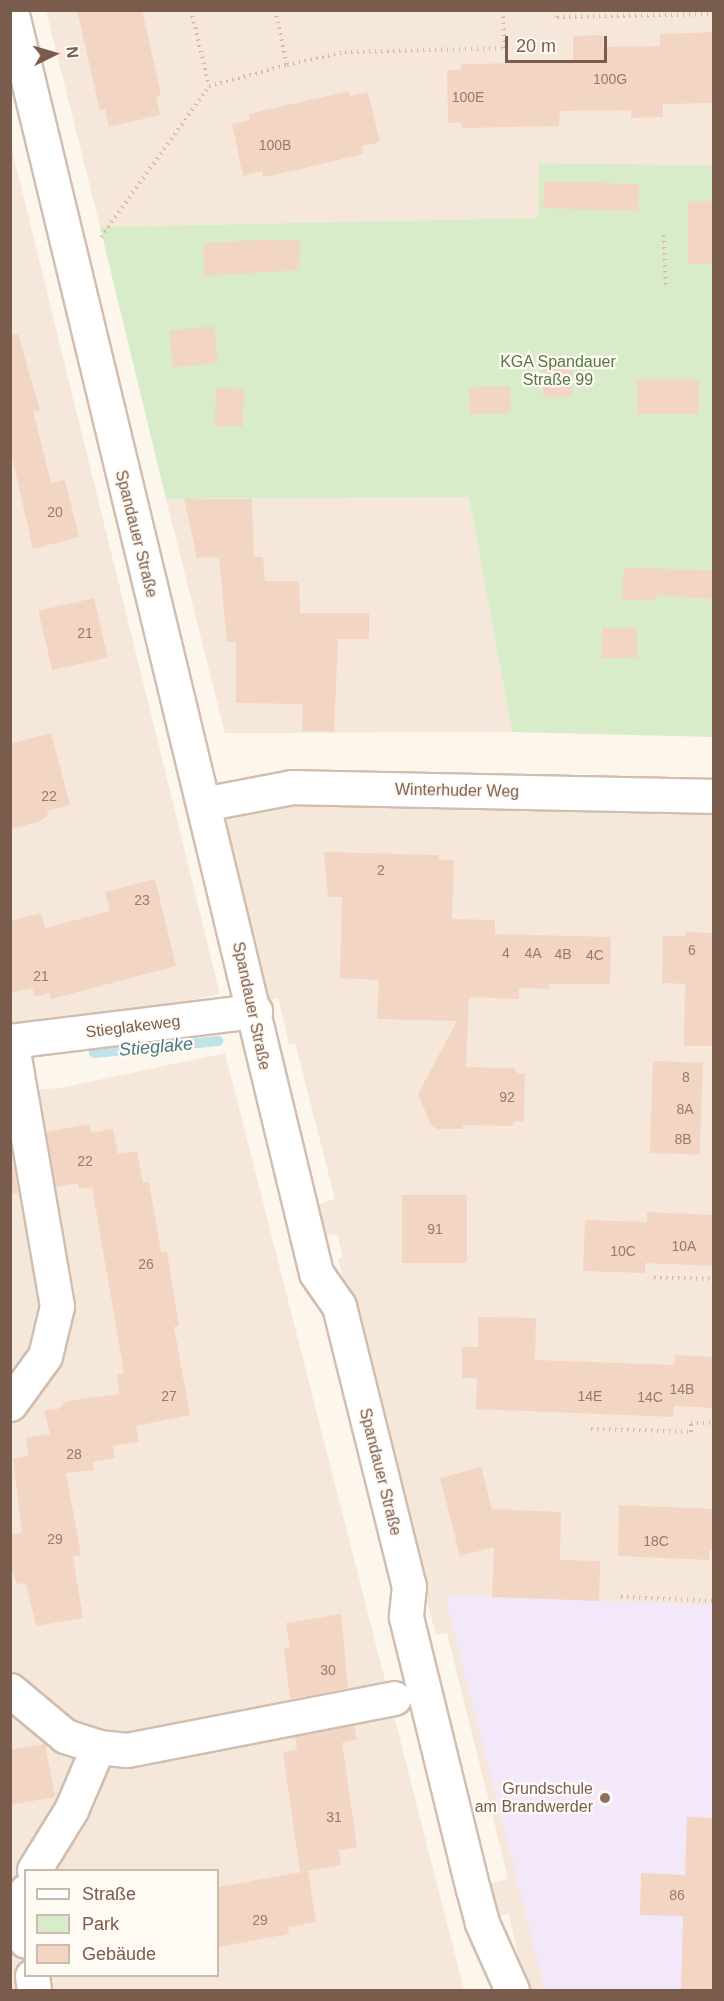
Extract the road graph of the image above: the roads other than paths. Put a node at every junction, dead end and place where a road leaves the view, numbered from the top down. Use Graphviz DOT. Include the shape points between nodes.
graph roads {
  1 [pos="11,10"];
  2 [pos="714,796"];
  3 [pos="203,804"];
  4 [pos="255,1011"];
  5 [pos="11,1041"];
  6 [pos="10,1404"];
  7 [pos="10,1690"];
  8 [pos="394,1698"];
  9 [pos="98,1747"];
  10 [pos="35,1869"];
  11 [pos="24,1898"];
  12 [pos="24,1923"];
  13 [pos="512,1990"];
  1 -- 3 [label="street, Spandauer Straße"];
  2 -- 3 [label="street, Winterhuder Weg" via="292,787"];
  3 -- 4 [label="street, Spandauer Straße"];
  4 -- 5 [label="street, Stieglakeweg"];
  4 -- 13 [label="street, Spandauer Straße" via="260,1052 316,1273 339,1306 409,1586 406,1617 482,1923"];
  5 -- 6 [label="street" via="57,1306 45,1356"];
  7 -- 9 [label="street" via="65,1736"];
  8 -- 9 [label="street" via="127,1750"];
  9 -- 10 [label="street" via="71,1810"];
  11 -- 12 [label="street"];
}
